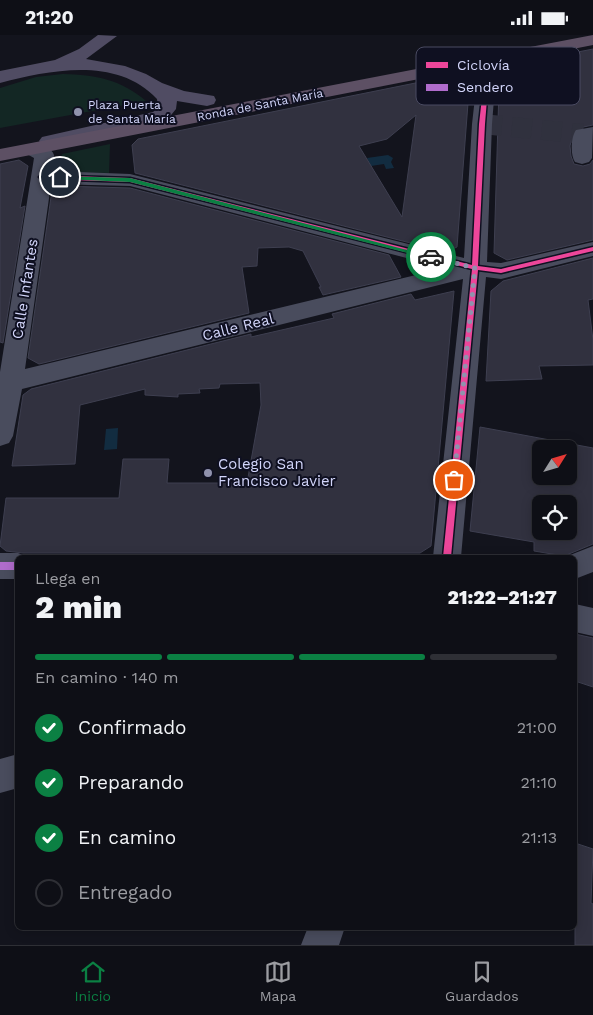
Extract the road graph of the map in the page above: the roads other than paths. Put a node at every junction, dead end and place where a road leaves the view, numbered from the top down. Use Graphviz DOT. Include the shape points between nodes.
graph roads {
  1 [pos="108,35"];
  2 [pos="581,35"];
  3 [pos="593,40"];
  4 [pos="529,47"];
  5 [pos="549,47"];
  6 [pos="57,65"];
  7 [pos="113,68"];
  8 [pos="416,68"];
  9 [pos="416,71"];
  10 [pos="0,77"];
  11 [pos="155,87"];
  12 [pos="207,100"];
  13 [pos="483,105"];
  14 [pos="169,106"];
  15 [pos="588,133"];
  16 [pos="0,138"];
  17 [pos="32,149"];
  18 [pos="0,155"];
  19 [pos="582,158"];
  20 [pos="42,177"];
  21 [pos="593,249"];
  22 [pos="475,268"];
  23 [pos="6,384"];
  24 [pos="0,436"];
  25 [pos="447,555"];
  26 [pos="593,559"];
  27 [pos="577,565"];
  28 [pos="0,566"];
  29 [pos="15,566"];
  30 [pos="577,618"];
  31 [pos="593,621"];
  32 [pos="15,772"];
  33 [pos="0,776"];
  34 [pos="326,930"];
  35 [pos="320,945"];
  1 -- 6 [label="main road" via="84,53"];
  1 -- 7 [label="main road" via="103,48 104,58"];
  2 -- 4 [label="highway"];
  3 -- 5 [label="highway"];
  6 -- 7 [label="main road"];
  6 -- 10 [label="main road"];
  7 -- 11 [label="main road"];
  8 -- 12 [label="highway, Ronda de Santa María"];
  9 -- 17 [label="highway, Ronda de Santa María"];
  11 -- 12 [label="main road" via="181,97"];
  11 -- 14 [label="main road" via="168,100"];
  12 -- 14 [label="highway, Ronda de Santa María"];
  13 -- 22 [label="street"];
  14 -- 16 [label="highway"];
  14 -- 17 [label="main road" via="160,116 62,137"];
  15 -- 19 [label="street"];
  17 -- 18 [label="highway, Ronda de Santa María"];
  17 -- 20 [label="street, Calle Infantes" via="44,155"];
  20 -- 22 [label="street" via="130,180"];
  20 -- 23 [label="street, Calle Infantes"];
  21 -- 22 [label="street" via="502,271"];
  22 -- 23 [label="street, Calle Real"];
  22 -- 25 [label="street"];
  23 -- 24 [label="street, Calle Infantes"];
  26 -- 27 [label="street"];
  28 -- 29 [label="street"];
  30 -- 31 [label="street"];
  32 -- 33 [label="street"];
  34 -- 35 [label="street"];
}
